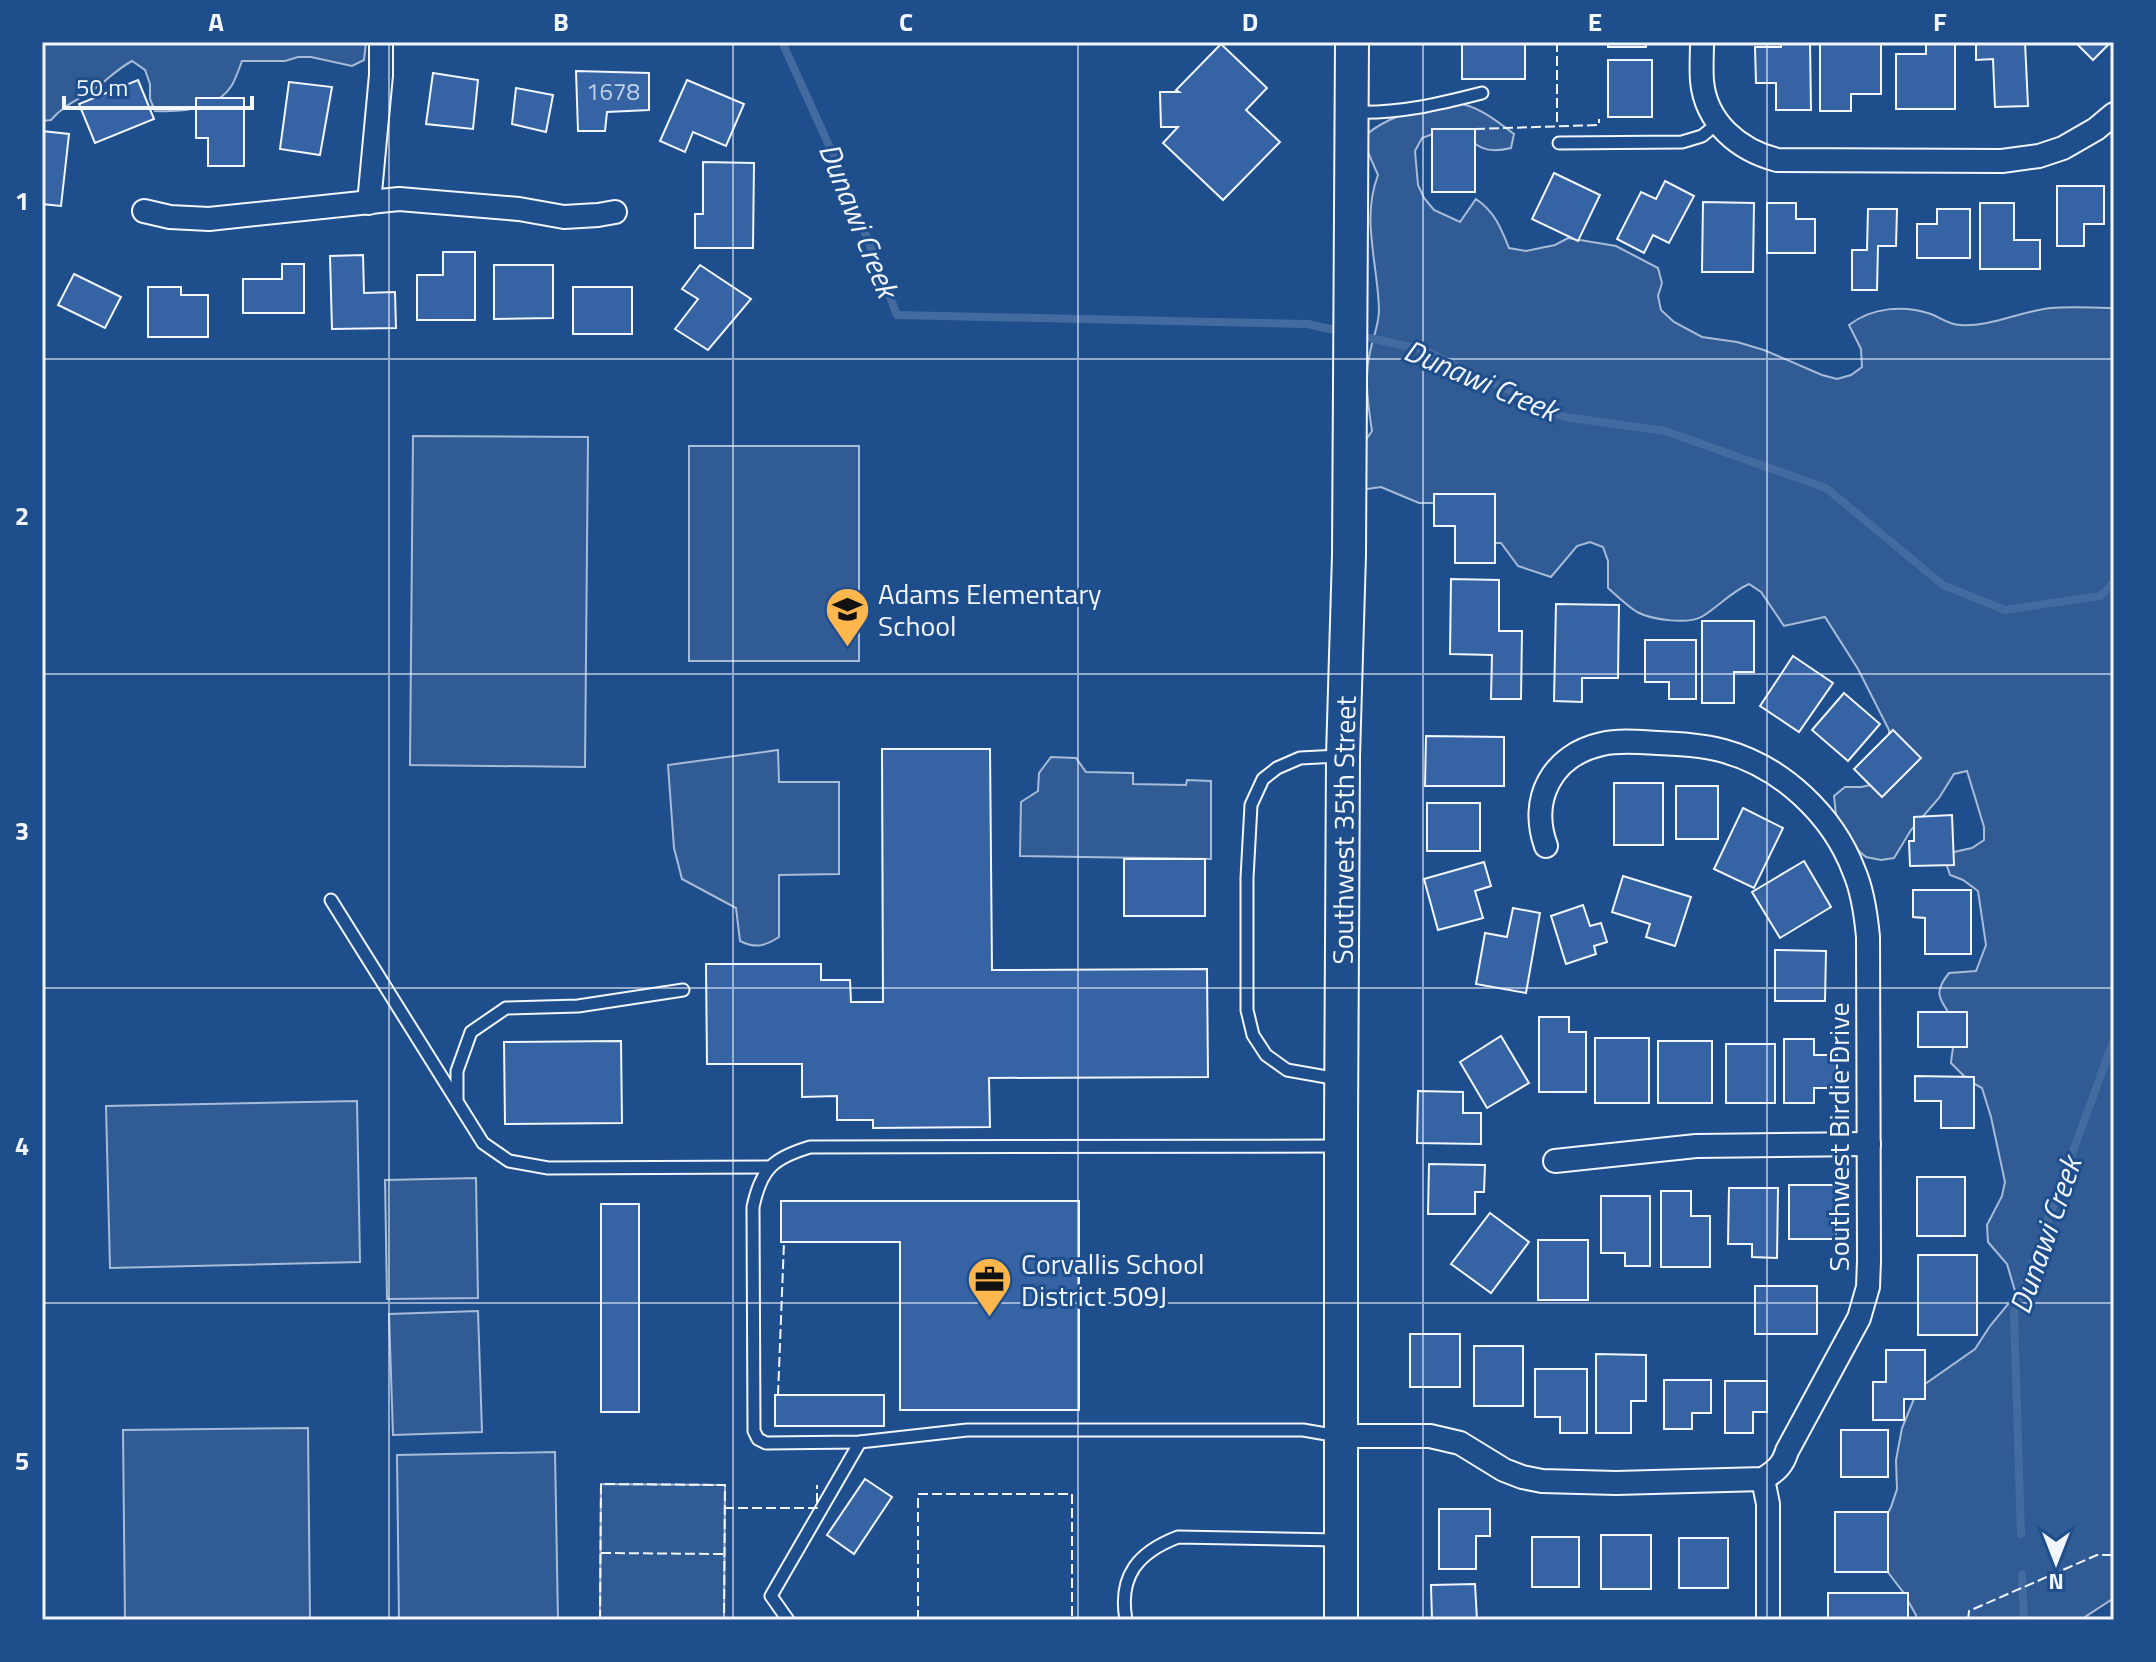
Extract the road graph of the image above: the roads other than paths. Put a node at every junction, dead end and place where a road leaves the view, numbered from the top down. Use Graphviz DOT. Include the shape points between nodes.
graph roads {
  1 [pos="381,42"];
  2 [pos="1352,42"];
  3 [pos="1702,42"];
  4 [pos="1482,93"];
  5 [pos="1352,112"];
  6 [pos="2114,114"];
  7 [pos="1718,123"];
  8 [pos="1559,143"];
  9 [pos="369,203"];
  10 [pos="144,211"];
  11 [pos="615,212"];
  12 [pos="1343,756"];
  13 [pos="1546,846"];
  14 [pos="331,900"];
  15 [pos="683,990"];
  16 [pos="1341,1080"];
  17 [pos="457,1101"];
  18 [pos="1869,1144"];
  19 [pos="1341,1146"];
  20 [pos="1555,1161"];
  21 [pos="770,1167"];
  22 [pos="1341,1436"];
  23 [pos="860,1442"];
  24 [pos="1763,1479"];
  25 [pos="1341,1540"];
  26 [pos="788,1620"];
  27 [pos="1126,1620"];
  28 [pos="1341,1620"];
  29 [pos="1768,1620"];
  1 -- 9 [label="street"];
  2 -- 5 [label="street, Southwest 35th Street"];
  3 -- 7 [label="street" via="1702,81"];
  4 -- 5 [label="lane" via="1382,113"];
  5 -- 12 [label="street, Southwest 35th Street"];
  6 -- 7 [label="street" via="2063,148 2002,161 1777,160 1744,148"];
  7 -- 8 [label="lane" via="1702,136 1682,142"];
  9 -- 10 [label="street" via="209,219"];
  9 -- 11 [label="street" via="399,199 564,217"];
  12 -- 16 [label="street, Southwest 35th Street"];
  12 -- 16 [label="lane" via="1300,758 1263,779 1251,805 1247,893 1247,1010 1253,1035 1266,1055 1287,1070"];
  13 -- 18 [label="street, Southwest Birdie Drive" via="1539,808 1546,785 1575,755 1600,744 1685,744 1723,751 1748,760 1802,795 1836,835 1865,910"];
  14 -- 17 [label="lane"];
  15 -- 17 [label="lane" via="578,1006 506,1008 471,1032 457,1071"];
  16 -- 19 [label="street, Southwest 35th Street"];
  17 -- 21 [label="lane" via="483,1143 509,1161 548,1168"];
  18 -- 20 [label="street" via="1696,1146"];
  18 -- 24 [label="street, Southwest Birdie Drive" via="1868,1287 1859,1318 1784,1460"];
  19 -- 21 [label="lane" via="810,1147"];
  19 -- 22 [label="street, Southwest 35th Street"];
  21 -- 23 [label="lane" via="753,1207 754,1431 766,1443"];
  22 -- 23 [label="lane" via="1303,1430 1024,1429"];
  22 -- 24 [label="street" via="1430,1436 1460,1443 1504,1470 1542,1481"];
  22 -- 25 [label="street, Southwest 35th Street"];
  23 -- 26 [label="lane" via="771,1596"];
  24 -- 29 [label="street" via="1768,1504"];
  25 -- 27 [label="lane" via="1178,1537 1144,1555 1130,1574 1123,1605"];
  25 -- 28 [label="street, Southwest 35th Street"];
}
